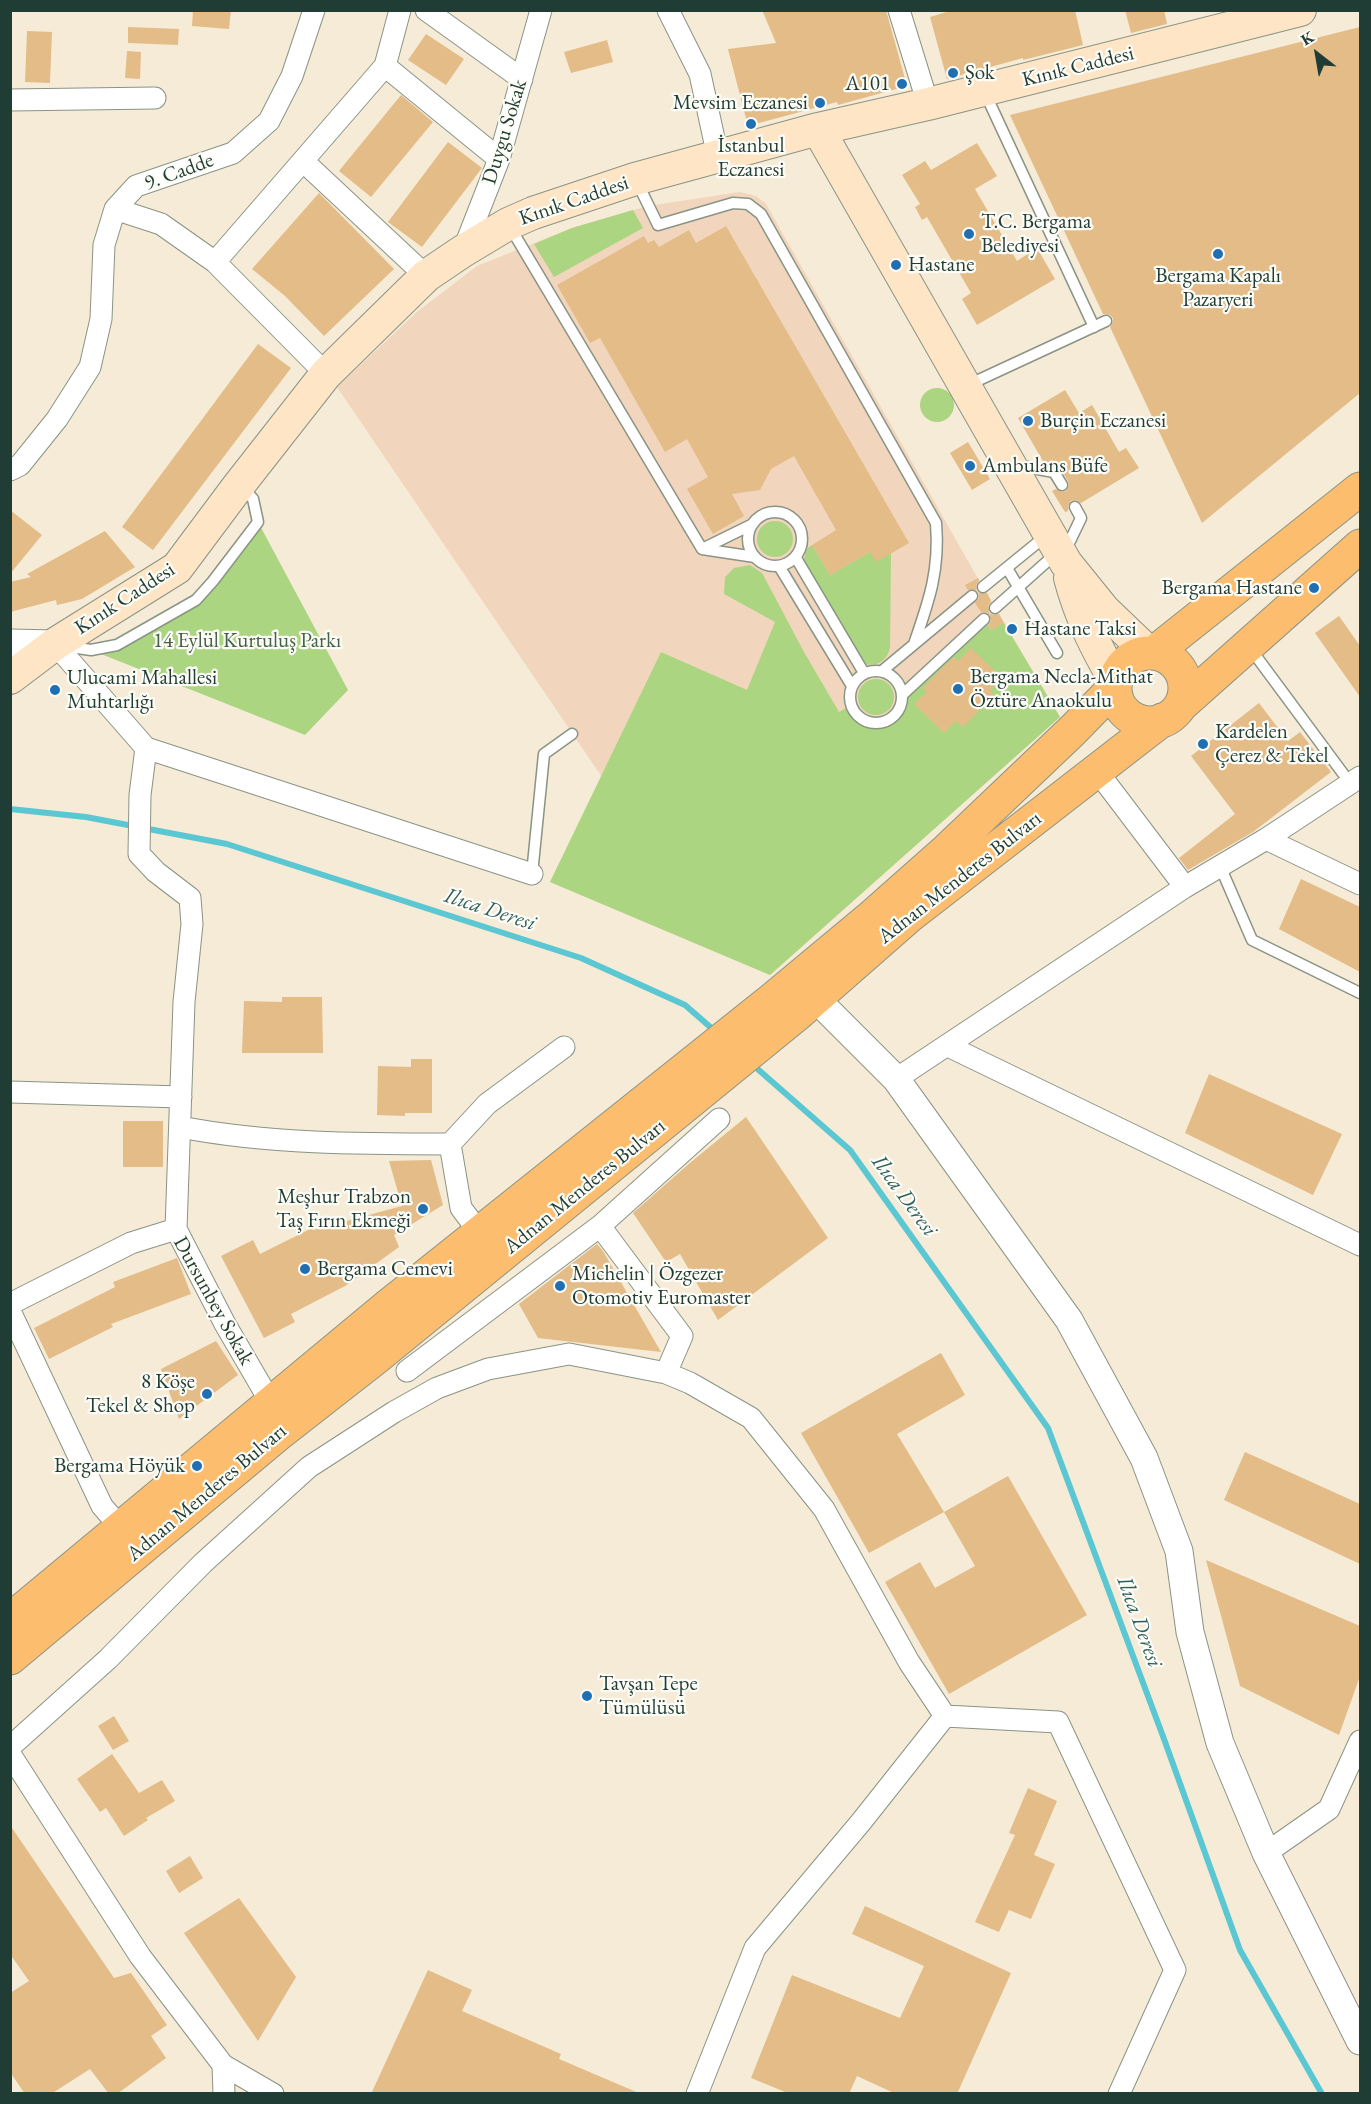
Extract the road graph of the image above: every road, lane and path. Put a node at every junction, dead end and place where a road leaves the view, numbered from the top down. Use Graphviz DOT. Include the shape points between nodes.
graph roads {
  1 [pos="314,10"];
  2 [pos="400,10"];
  3 [pos="426,10"];
  4 [pos="541,10"];
  5 [pos="668,10"];
  6 [pos="899,10"];
  7 [pos="1300,10"];
  8 [pos="1214,21"];
  9 [pos="385,66"];
  10 [pos="522,79"];
  11 [pos="984,91"];
  12 [pos="155,98"];
  13 [pos="10,100"];
  14 [pos="928,104"];
  15 [pos="818,129"];
  16 [pos="718,157"];
  17 [pos="499,159"];
  18 [pos="303,161"];
  19 [pos="635,179"];
  20 [pos="115,209"];
  21 [pos="508,224"];
  22 [pos="463,251"];
  23 [pos="215,262"];
  24 [pos="426,276"];
  25 [pos="1106,321"];
  26 [pos="1094,327"];
  27 [pos="326,374"];
  28 [pos="965,387"];
  29 [pos="1009,463"];
  30 [pos="10,470"];
  31 [pos="1062,485"];
  32 [pos="1360,489"];
  33 [pos="1074,507"];
  34 [pos="753,523"];
  35 [pos="1360,546"];
  36 [pos="1058,548"];
  37 [pos="702,549"];
  38 [pos="755,557"];
  39 [pos="795,558"];
  40 [pos="779,566"];
  41 [pos="1007,568"];
  42 [pos="1018,586"];
  43 [pos="983,587"];
  44 [pos="972,596"];
  45 [pos="995,608"];
  46 [pos="984,619"];
  47 [pos="914,644"];
  48 [pos="1248,646"];
  49 [pos="1057,653"];
  50 [pos="1151,653"];
  51 [pos="27,656"];
  52 [pos="882,671"];
  53 [pos="864,673"];
  54 [pos="1115,684"];
  55 [pos="852,686"];
  56 [pos="902,695"];
  57 [pos="1171,713"];
  58 [pos="572,734"];
  59 [pos="146,748"];
  60 [pos="1097,771"];
  61 [pos="1355,780"];
  62 [pos="1266,839"];
  63 [pos="1220,866"];
  64 [pos="532,874"];
  65 [pos="1360,884"];
  66 [pos="1185,887"];
  67 [pos="1360,993"];
  68 [pos="795,1004"];
  69 [pos="948,1046"];
  70 [pos="564,1047"];
  71 [pos="896,1079"];
  72 [pos="688,1085"];
  73 [pos="10,1092"];
  74 [pos="181,1097"];
  75 [pos="719,1119"];
  76 [pos="180,1127"];
  77 [pos="450,1144"];
  78 [pos="600,1226"];
  79 [pos="176,1229"];
  80 [pos="480,1233"];
  81 [pos="1360,1245"];
  82 [pos="10,1304"];
  83 [pos="10,1311"];
  84 [pos="373,1360"];
  85 [pos="407,1371"];
  86 [pos="666,1372"];
  87 [pos="437,1388"];
  88 [pos="271,1403"];
  89 [pos="121,1528"];
  90 [pos="10,1620"];
  91 [pos="10,1658"];
  92 [pos="945,1716"];
  93 [pos="1360,1741"];
  94 [pos="10,1747"];
  95 [pos="10,1754"];
  96 [pos="1266,1853"];
  97 [pos="1360,2041"];
  98 [pos="223,2065"];
  99 [pos="220,2092"];
  100 [pos="273,2094"];
  101 [pos="697,2094"];
  102 [pos="1119,2094"];
  1 -- 20 [label="street, 9. Cadde" via="292,76 269,121 233,153 136,186"];
  2 -- 9 [label="street"];
  3 -- 10 [label="street"];
  4 -- 10 [label="street, Duygu Sokak"];
  5 -- 16 [label="street" via="700,74"];
  6 -- 14 [label="street"];
  7 -- 8 [label="main road, Kınık Caddesi"];
  8 -- 11 [label="main road, Kınık Caddesi"];
  9 -- 17 [label="street"];
  9 -- 18 [label="street"];
  10 -- 17 [label="street, Duygu Sokak"];
  11 -- 14 [label="main road, Kınık Caddesi"];
  11 -- 26 [label="lane"];
  12 -- 13 [label="street"];
  14 -- 15 [label="main road, Kınık Caddesi"];
  15 -- 16 [label="main road, Kınık Caddesi"];
  15 -- 28 [label="main road"];
  16 -- 19 [label="main road, Kınık Caddesi"];
  17 -- 22 [label="street, Duygu Sokak"];
  18 -- 23 [label="street"];
  18 -- 24 [label="street"];
  19 -- 21 [label="main road, Kınık Caddesi"];
  19 -- 47 [label="lane" via="658,225 733,203 748,204 761,214 936,523 934,586"];
  20 -- 23 [label="street" via="161,224"];
  20 -- 30 [label="street, 9. Cadde" via="104,245 101,319 90,367 57,419 20,465"];
  21 -- 22 [label="main road, Kınık Caddesi"];
  21 -- 37 [label="lane"];
  22 -- 24 [label="main road, Kınık Caddesi"];
  23 -- 27 [label="street"];
  24 -- 27 [label="main road, Kınık Caddesi"];
  25 -- 26 [label="lane"];
  26 -- 28 [label="lane"];
  27 -- 51 [label="main road, Kınık Caddesi" via="177,568"];
  28 -- 29 [label="main road"];
  29 -- 31 [label="lane" via="1054,472"];
  29 -- 36 [label="main road"];
  32 -- 50 [label="main road"];
  33 -- 36 [label="lane" via="1081,518 1070,541"];
  34 -- 37 [label="lane"];
  34 -- 38 [label="lane" via="748,540"];
  34 -- 39 [label="lane" via="776,512 792,518 801,531 802,541"];
  35 -- 48 [label="main road, Adnan Menderes Bulvarı"];
  36 -- 41 [label="lane"];
  36 -- 42 [label="lane"];
  36 -- 50 [label="main road" via="1104,610"];
  36 -- 54 [label="main road" via="1078,607"];
  37 -- 38 [label="lane"];
  38 -- 40 [label="lane" via="762,563"];
  39 -- 40 [label="lane"];
  39 -- 53 [label="lane"];
  40 -- 55 [label="lane"];
  41 -- 42 [label="lane"];
  41 -- 43 [label="lane"];
  42 -- 45 [label="lane"];
  42 -- 49 [label="lane"];
  44 -- 47 [label="lane"];
  46 -- 56 [label="lane"];
  47 -- 52 [label="lane"];
  48 -- 57 [label="main road, Adnan Menderes Bulvarı"];
  48 -- 61 [label="lane"];
  50 -- 54 [label="main road" via="1127,662"];
  50 -- 57 [label="main road" via="1175,663 1185,684 1184,696"];
  51 -- 59 [label="street"];
  52 -- 53 [label="lane"];
  52 -- 56 [label="lane" via="896,680"];
  53 -- 55 [label="lane"];
  54 -- 57 [label="main road" via="1116,697 1126,713 1143,722"];
  54 -- 68 [label="main road, Adnan Menderes Bulvarı"];
  55 -- 56 [label="lane" via="850,706 869,722 885,722 893,717 902,703"];
  57 -- 60 [label="main road, Adnan Menderes Bulvarı"];
  58 -- 64 [label="lane" via="544,754"];
  59 -- 64 [label="street"];
  59 -- 74 [label="street" via="139,854 190,898 192,924 184,1002"];
  60 -- 66 [label="street"];
  60 -- 68 [label="main road, Adnan Menderes Bulvarı"];
  61 -- 62 [label="street"];
  62 -- 63 [label="street"];
  62 -- 65 [label="street"];
  63 -- 66 [label="street"];
  63 -- 67 [label="lane" via="1252,940"];
  66 -- 69 [label="street"];
  68 -- 71 [label="street"];
  68 -- 72 [label="main road, Adnan Menderes Bulvarı"];
  69 -- 71 [label="street"];
  69 -- 81 [label="street"];
  70 -- 77 [label="street" via="487,1104"];
  71 -- 96 [label="street" via="1069,1320 1144,1458 1179,1551 1190,1632 1220,1743"];
  72 -- 80 [label="main road, Adnan Menderes Bulvarı"];
  72 -- 84 [label="main road, Adnan Menderes Bulvarı"];
  73 -- 74 [label="street"];
  74 -- 76 [label="street"];
  75 -- 78 [label="street"];
  76 -- 77 [label="street" via="268,1139"];
  76 -- 79 [label="street"];
  77 -- 80 [label="street" via="461,1208"];
  78 -- 85 [label="street"];
  78 -- 86 [label="street" via="682,1336"];
  79 -- 82 [label="street, Dursunbey Sokak" via="131,1243"];
  79 -- 88 [label="street, Dursunbey Sokak"];
  80 -- 88 [label="main road, Adnan Menderes Bulvarı"];
  83 -- 89 [label="street" via="102,1506"];
  84 -- 85 [label="street"];
  84 -- 91 [label="main road, Adnan Menderes Bulvarı"];
  85 -- 87 [label="street"];
  86 -- 87 [label="street" via="569,1354 488,1369"];
  86 -- 92 [label="street" via="751,1418 824,1509 909,1662"];
  87 -- 94 [label="street" via="309,1467"];
  88 -- 89 [label="main road, Adnan Menderes Bulvarı"];
  89 -- 90 [label="main road, Adnan Menderes Bulvarı"];
  92 -- 101 [label="street" via="755,1948"];
  92 -- 102 [label="street" via="1058,1722 1175,1970"];
  93 -- 96 [label="street" via="1329,1809"];
  95 -- 98 [label="street" via="140,1956"];
  96 -- 97 [label="street"];
  98 -- 99 [label="street"];
  98 -- 100 [label="street"];
}
